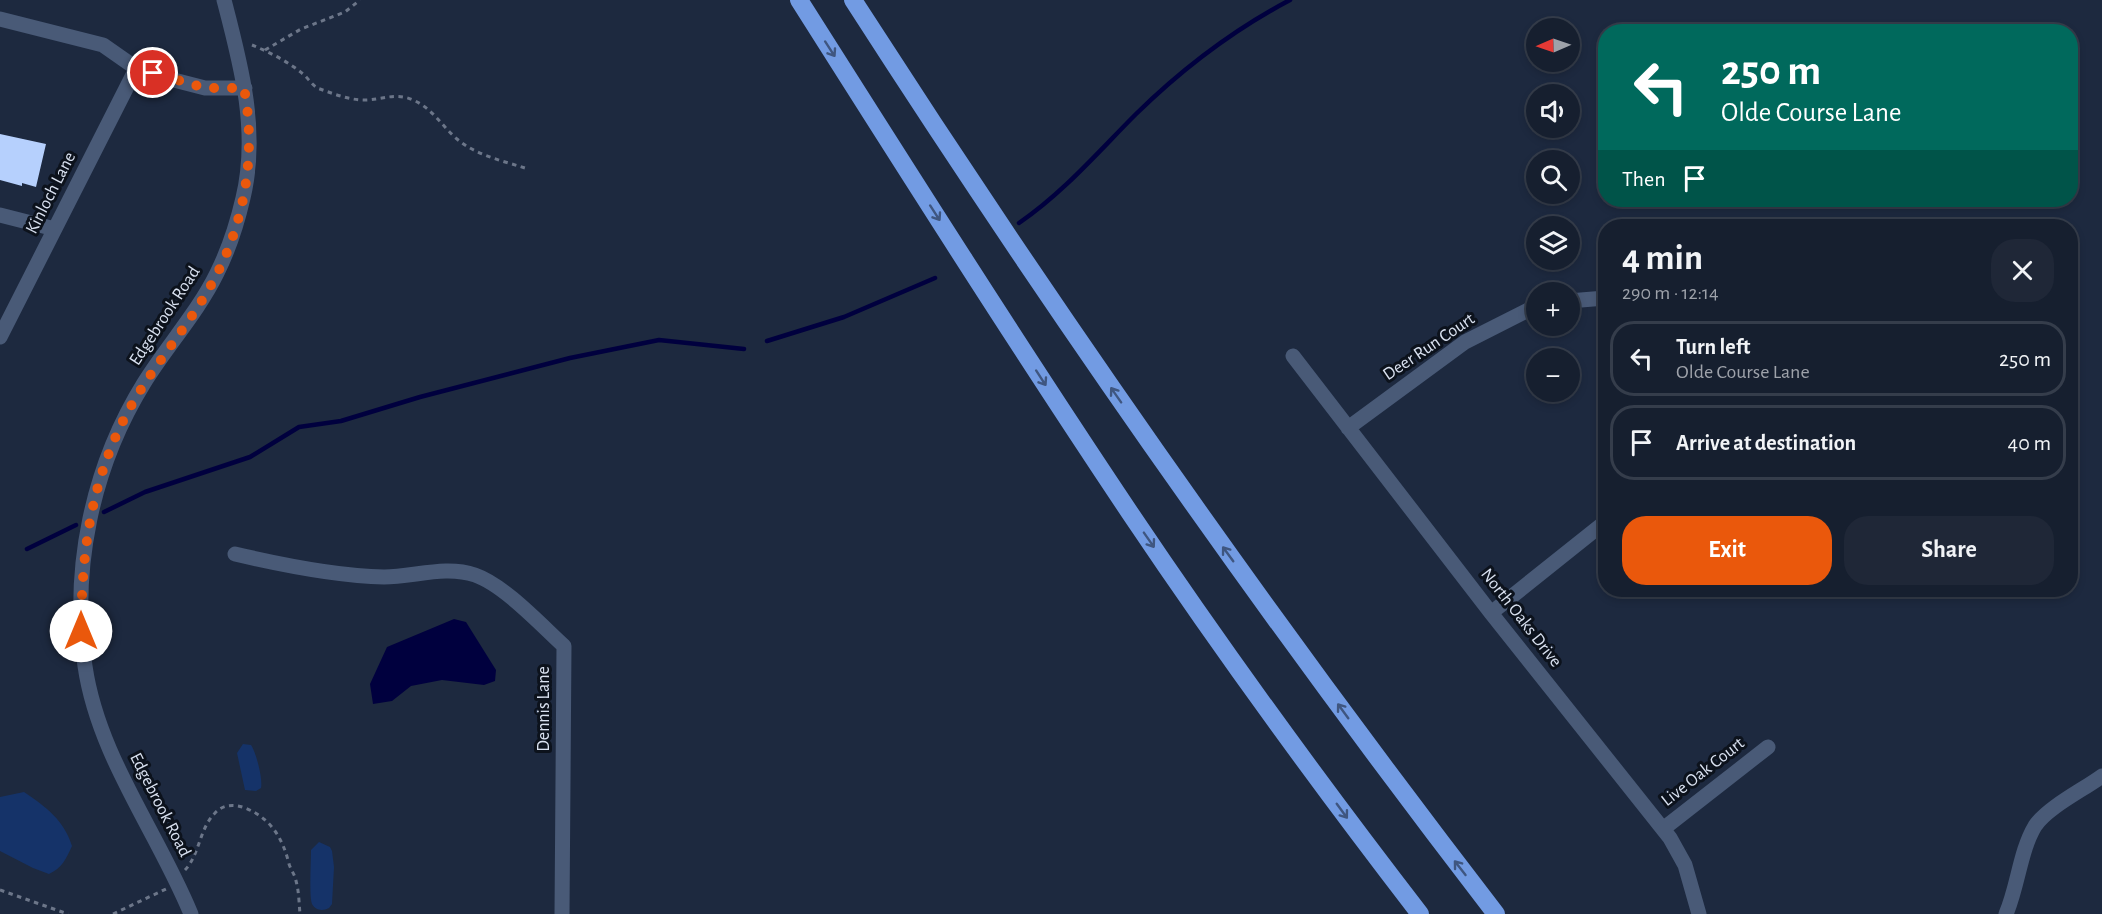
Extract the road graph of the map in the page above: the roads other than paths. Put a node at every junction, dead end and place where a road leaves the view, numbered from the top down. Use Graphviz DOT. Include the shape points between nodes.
graph roads {
  1 [pos="224,0"];
  2 [pos="799,0"];
  3 [pos="854,0"];
  4 [pos="0,19"];
  5 [pos="136,67"];
  6 [pos="244,88"];
  7 [pos="0,215"];
  8 [pos="55,229"];
  9 [pos="1598,299"];
  10 [pos="1580,301"];
  11 [pos="1526,311"];
  12 [pos="0,337"];
  13 [pos="1293,356"];
  14 [pos="1348,428"];
  15 [pos="1598,528"];
  16 [pos="235,554"];
  17 [pos="1491,613"];
  18 [pos="1768,747"];
  19 [pos="2102,776"];
  20 [pos="1663,829"];
  21 [pos="191,914"];
  22 [pos="562,914"];
  23 [pos="1420,914"];
  24 [pos="1496,914"];
  25 [pos="1699,914"];
  26 [pos="2006,914"];
  1 -- 6 [label="street, Edgebrook Road"];
  2 -- 23 [label="highway, one-way" via="1132,515 1232,661"];
  24 -- 3 [label="highway, one-way" via="1205,523 950,150"];
  4 -- 5 [label="street" via="103,45"];
  5 -- 6 [label="street" via="205,88"];
  5 -- 8 [label="street, Kinloch Lane"];
  6 -- 21 [label="street, Edgebrook Road" via="250,136 248,164 244,197 232,236 217,274 144,383 124,420 93,502 82,578 81,631 92,702 125,782"];
  7 -- 8 [label="street"];
  8 -- 12 [label="street, Kinloch Lane"];
  9 -- 10 [label="street"];
  11 -- 14 [label="street, Deer Run Court" via="1465,342"];
  13 -- 14 [label="street, North Oaks Drive"];
  14 -- 17 [label="street, North Oaks Drive"];
  15 -- 17 [label="street"];
  16 -- 22 [label="street, Dennis Lane" via="286,566 382,577 455,571 475,575 506,594 564,646"];
  17 -- 20 [label="street, North Oaks Drive"];
  18 -- 20 [label="street, Live Oak Court"];
  19 -- 26 [label="street" via="2036,825 2026,845"];
  20 -- 25 [label="street, North Oaks Drive" via="1685,865"];
}
